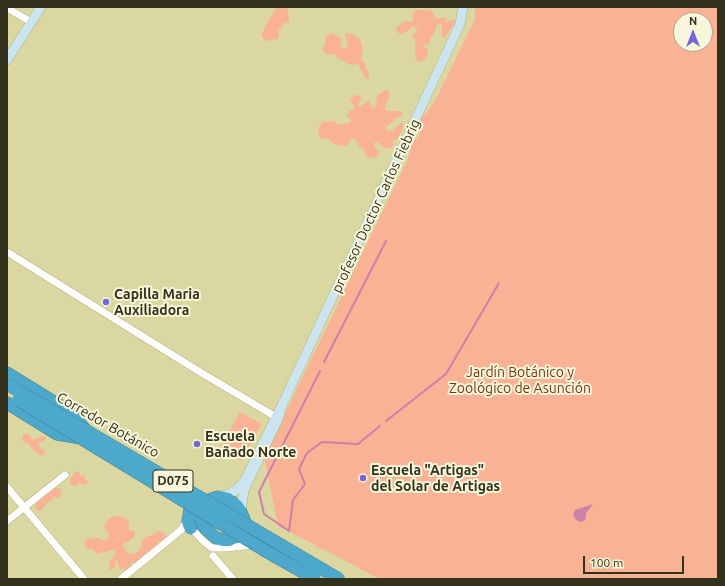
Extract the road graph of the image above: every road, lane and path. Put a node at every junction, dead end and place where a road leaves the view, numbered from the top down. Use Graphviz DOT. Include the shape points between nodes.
graph roads {
  1 [pos="41,7"];
  2 [pos="463,7"];
  3 [pos="7,8"];
  4 [pos="31,22"];
  5 [pos="7,60"];
  6 [pos="7,252"];
  7 [pos="7,373"];
  8 [pos="7,384"];
  9 [pos="7,393"];
  10 [pos="7,403"];
  11 [pos="283,403"];
  12 [pos="276,417"];
  13 [pos="95,441"];
  14 [pos="65,475"];
  15 [pos="7,487"];
  16 [pos="192,498"];
  17 [pos="216,498"];
  18 [pos="24,507"];
  19 [pos="241,514"];
  20 [pos="200,517"];
  21 [pos="7,521"];
  22 [pos="186,526"];
  23 [pos="207,530"];
  24 [pos="223,540"];
  25 [pos="262,544"];
  26 [pos="213,556"];
  27 [pos="314,578"];
  28 [pos="84,579"];
  29 [pos="121,579"];
  30 [pos="233,579"];
  31 [pos="329,579"];
  32 [pos="339,579"];
  1 -- 4 [label="street"];
  2 -- 11 [label="street, profesor Doctor Carlos Fiebrig" via="460,24"];
  3 -- 4 [label="street"];
  4 -- 5 [label="street"];
  6 -- 12 [label="street"];
  7 -- 13 [label="highway, D075" via="72,414"];
  8 -- 32 [label="highway, Corredor Botánico / D075, bridge"];
  9 -- 27 [label="highway, Corredor Botánico / D075, bridge"];
  10 -- 13 [label="highway, D075" via="57,434"];
  11 -- 12 [label="street, profesor Doctor Carlos Fiebrig"];
  11 -- 19 [label="street, profesor Doctor Carlos Fiebrig" via="247,484 242,498"];
  12 -- 17 [label="street, profesor Doctor Carlos Fiebrig" via="245,480 236,490"];
  13 -- 16 [label="highway, D075"];
  14 -- 18 [label="street"];
  15 -- 18 [label="street"];
  16 -- 17 [label="highway, D075"];
  16 -- 20 [label="highway, D075"];
  16 -- 22 [label="highway"];
  17 -- 19 [label="highway, D075" via="228,499 237,506"];
  17 -- 20 [label="highway, D075" via="203,505"];
  18 -- 21 [label="street"];
  18 -- 28 [label="street"];
  19 -- 24 [label="highway" via="243,524 240,532 229,540"];
  19 -- 31 [label="highway, D075" via="246,524 263,541"];
  20 -- 23 [label="highway, D075" via="202,525"];
  22 -- 23 [label="street"];
  22 -- 25 [label="street" via="212,548"];
  22 -- 29 [label="street"];
  23 -- 24 [label="highway, D075" via="216,538"];
  24 -- 25 [label="highway, D075"];
  25 -- 27 [label="highway, D075"];
  26 -- 30 [label="street"];
}
